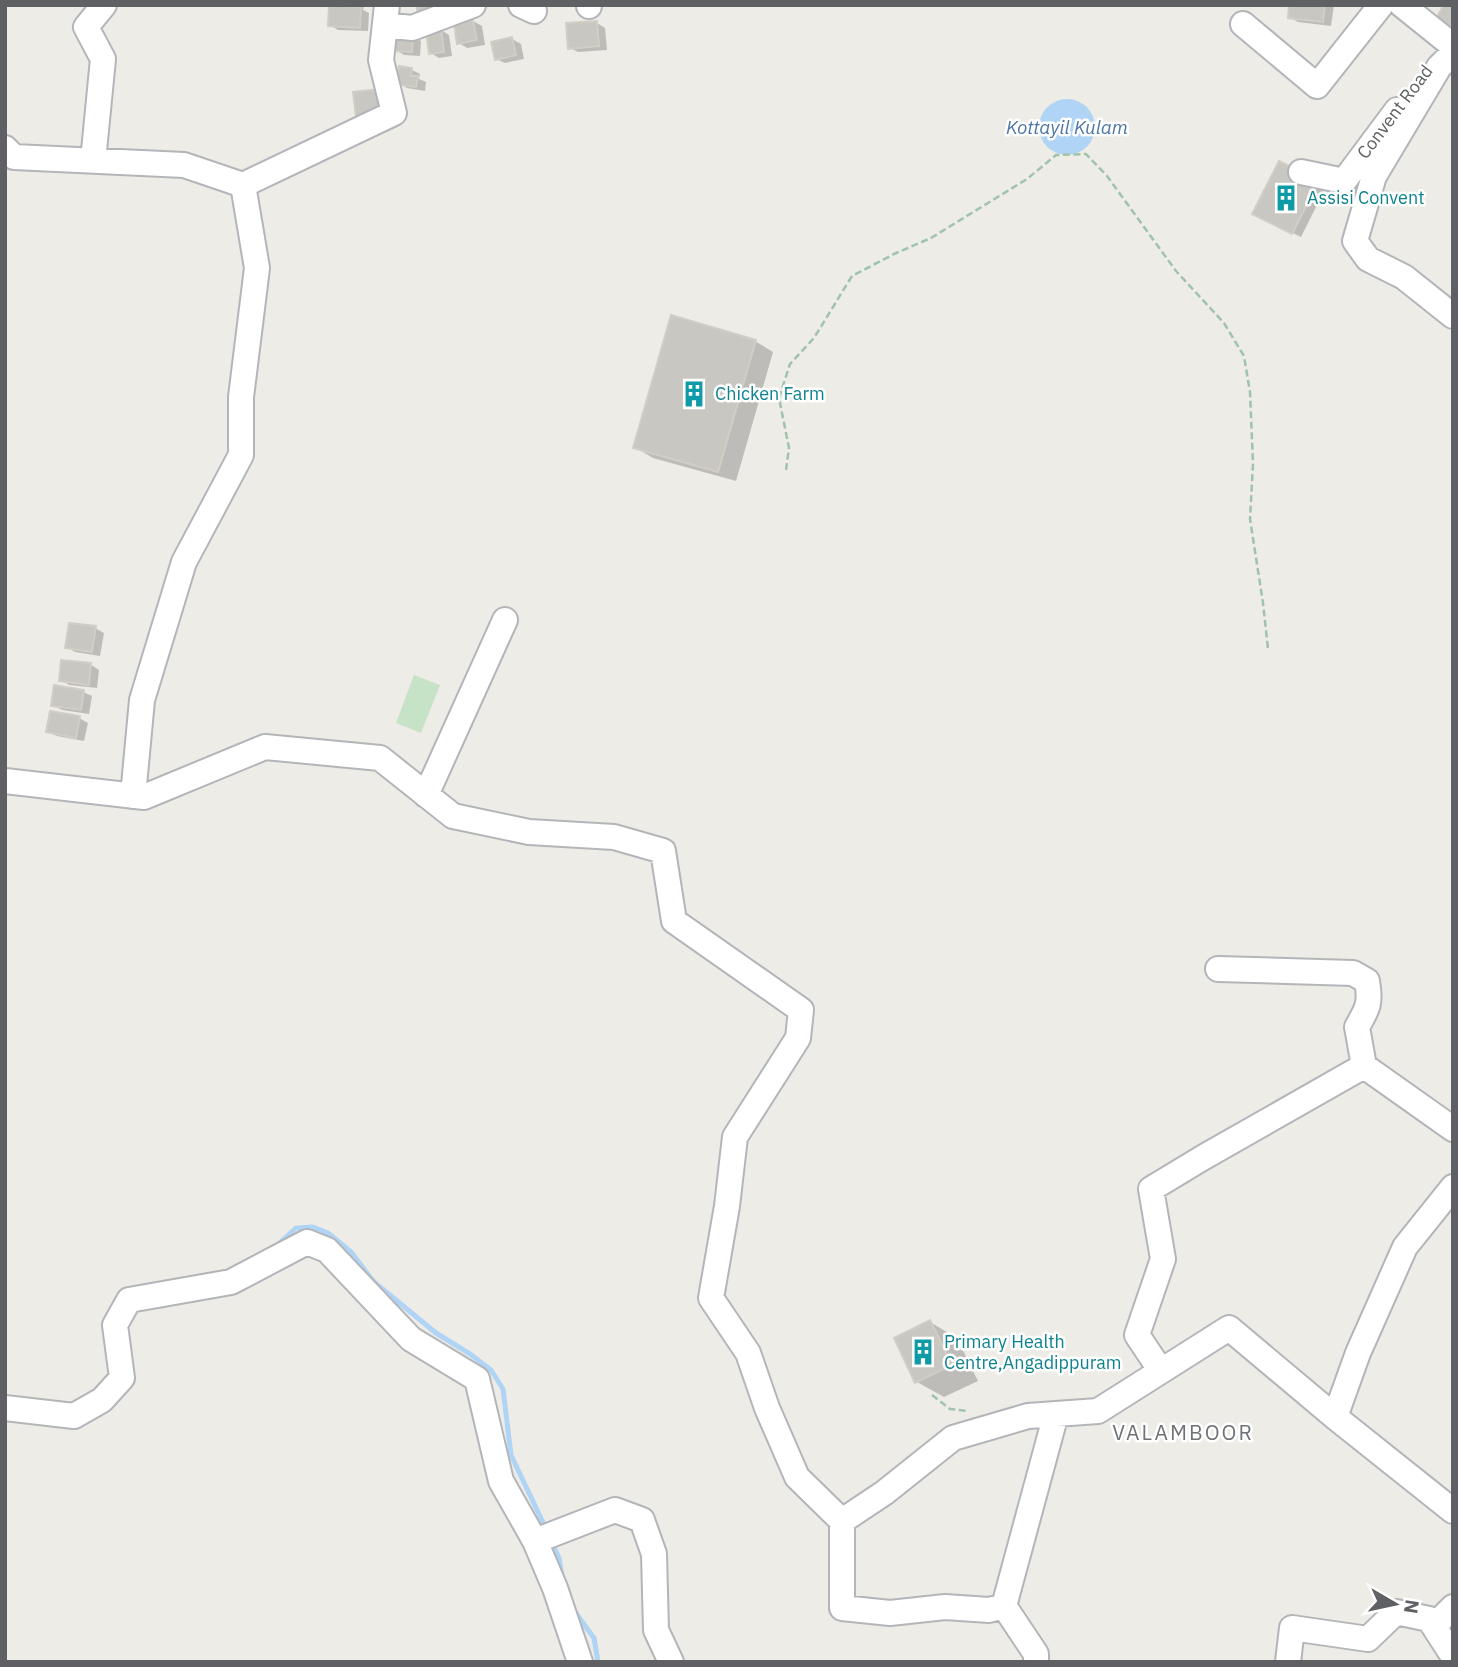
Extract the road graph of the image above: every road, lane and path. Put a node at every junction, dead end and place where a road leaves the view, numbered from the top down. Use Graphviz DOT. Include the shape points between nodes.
graph roads {
  1 [pos="104,5"];
  2 [pos="473,5"];
  3 [pos="521,5"];
  4 [pos="533,5"];
  5 [pos="1381,5"];
  6 [pos="1402,5"];
  7 [pos="386,15"];
  8 [pos="1243,24"];
  9 [pos="1451,47"];
  10 [pos="5,148"];
  11 [pos="93,161"];
  12 [pos="1301,172"];
  13 [pos="243,185"];
  14 [pos="1453,316"];
  15 [pos="786,470"];
  16 [pos="505,620"];
  17 [pos="1268,649"];
  18 [pos="5,781"];
  19 [pos="426,795"];
  20 [pos="133,796"];
  21 [pos="1218,970"];
  22 [pos="1364,1066"];
  23 [pos="1453,1129"];
  24 [pos="1453,1187"];
  25 [pos="1161,1371"];
  26 [pos="5,1408"];
  27 [pos="1056,1414"];
  28 [pos="1335,1417"];
  29 [pos="1453,1511"];
  30 [pos="842,1521"];
  31 [pos="535,1541"];
  32 [pos="1004,1606"];
  33 [pos="1453,1607"];
  34 [pos="1434,1626"];
  35 [pos="1453,1656"];
  36 [pos="580,1662"];
  37 [pos="671,1662"];
  38 [pos="1036,1662"];
  39 [pos="1288,1662"];
  1 -- 11 [label="street" via="86,27 103,59"];
  2 -- 7 [label="street" via="412,28"];
  3 -- 4 [label="street" via="534,11"];
  5 -- 8 [label="street" via="1317,86"];
  6 -- 9 [label="street"];
  7 -- 13 [label="street" via="381,60 394,113"];
  9 -- 12 [label="street, Convent Road" via="1344,181"];
  9 -- 14 [label="street" via="1374,176 1355,241 1368,258 1404,277"];
  10 -- 11 [label="street" via="14,157"];
  11 -- 13 [label="street" via="184,165"];
  13 -- 20 [label="street" via="257,268 241,397 241,455 184,562 142,700"];
  15 -- 17 [label="path" via="789,448 779,398 790,364 814,338 852,276 931,238 1027,179 1055,155 1086,154 1176,271 1224,323 1244,356 1253,452 1250,519"];
  16 -- 19 [label="street"];
  18 -- 20 [label="street"];
  19 -- 20 [label="street" via="380,758 265,747 144,797"];
  19 -- 30 [label="street" via="453,816 529,832 614,837 663,851 674,920 801,1010 798,1038 735,1137 711,1297 748,1353 797,1477"];
  21 -- 22 [label="street" via="1353,973 1367,981 1371,998 1357,1027"];
  22 -- 23 [label="street"];
  22 -- 25 [label="street" via="1152,1189 1163,1259 1137,1335"];
  24 -- 28 [label="street" via="1405,1247"];
  25 -- 27 [label="street" via="1098,1411"];
  25 -- 28 [label="street" via="1229,1328"];
  26 -- 31 [label="street" via="74,1416 102,1401 122,1378 115,1325 130,1300 231,1282 307,1242 327,1250 411,1339 477,1379 500,1481"];
  27 -- 30 [label="street" via="1028,1416 953,1438"];
  27 -- 32 [label="street"];
  28 -- 29 [label="street"];
  30 -- 32 [label="street" via="842,1608 890,1612"];
  31 -- 36 [label="street"];
  31 -- 37 [label="street" via="615,1510 642,1520 654,1554 656,1630"];
  32 -- 38 [label="street" via="1036,1654"];
  33 -- 34 [label="street"];
  34 -- 35 [label="street"];
  34 -- 39 [label="street" via="1429,1619 1396,1612 1368,1639 1292,1628"];
}
